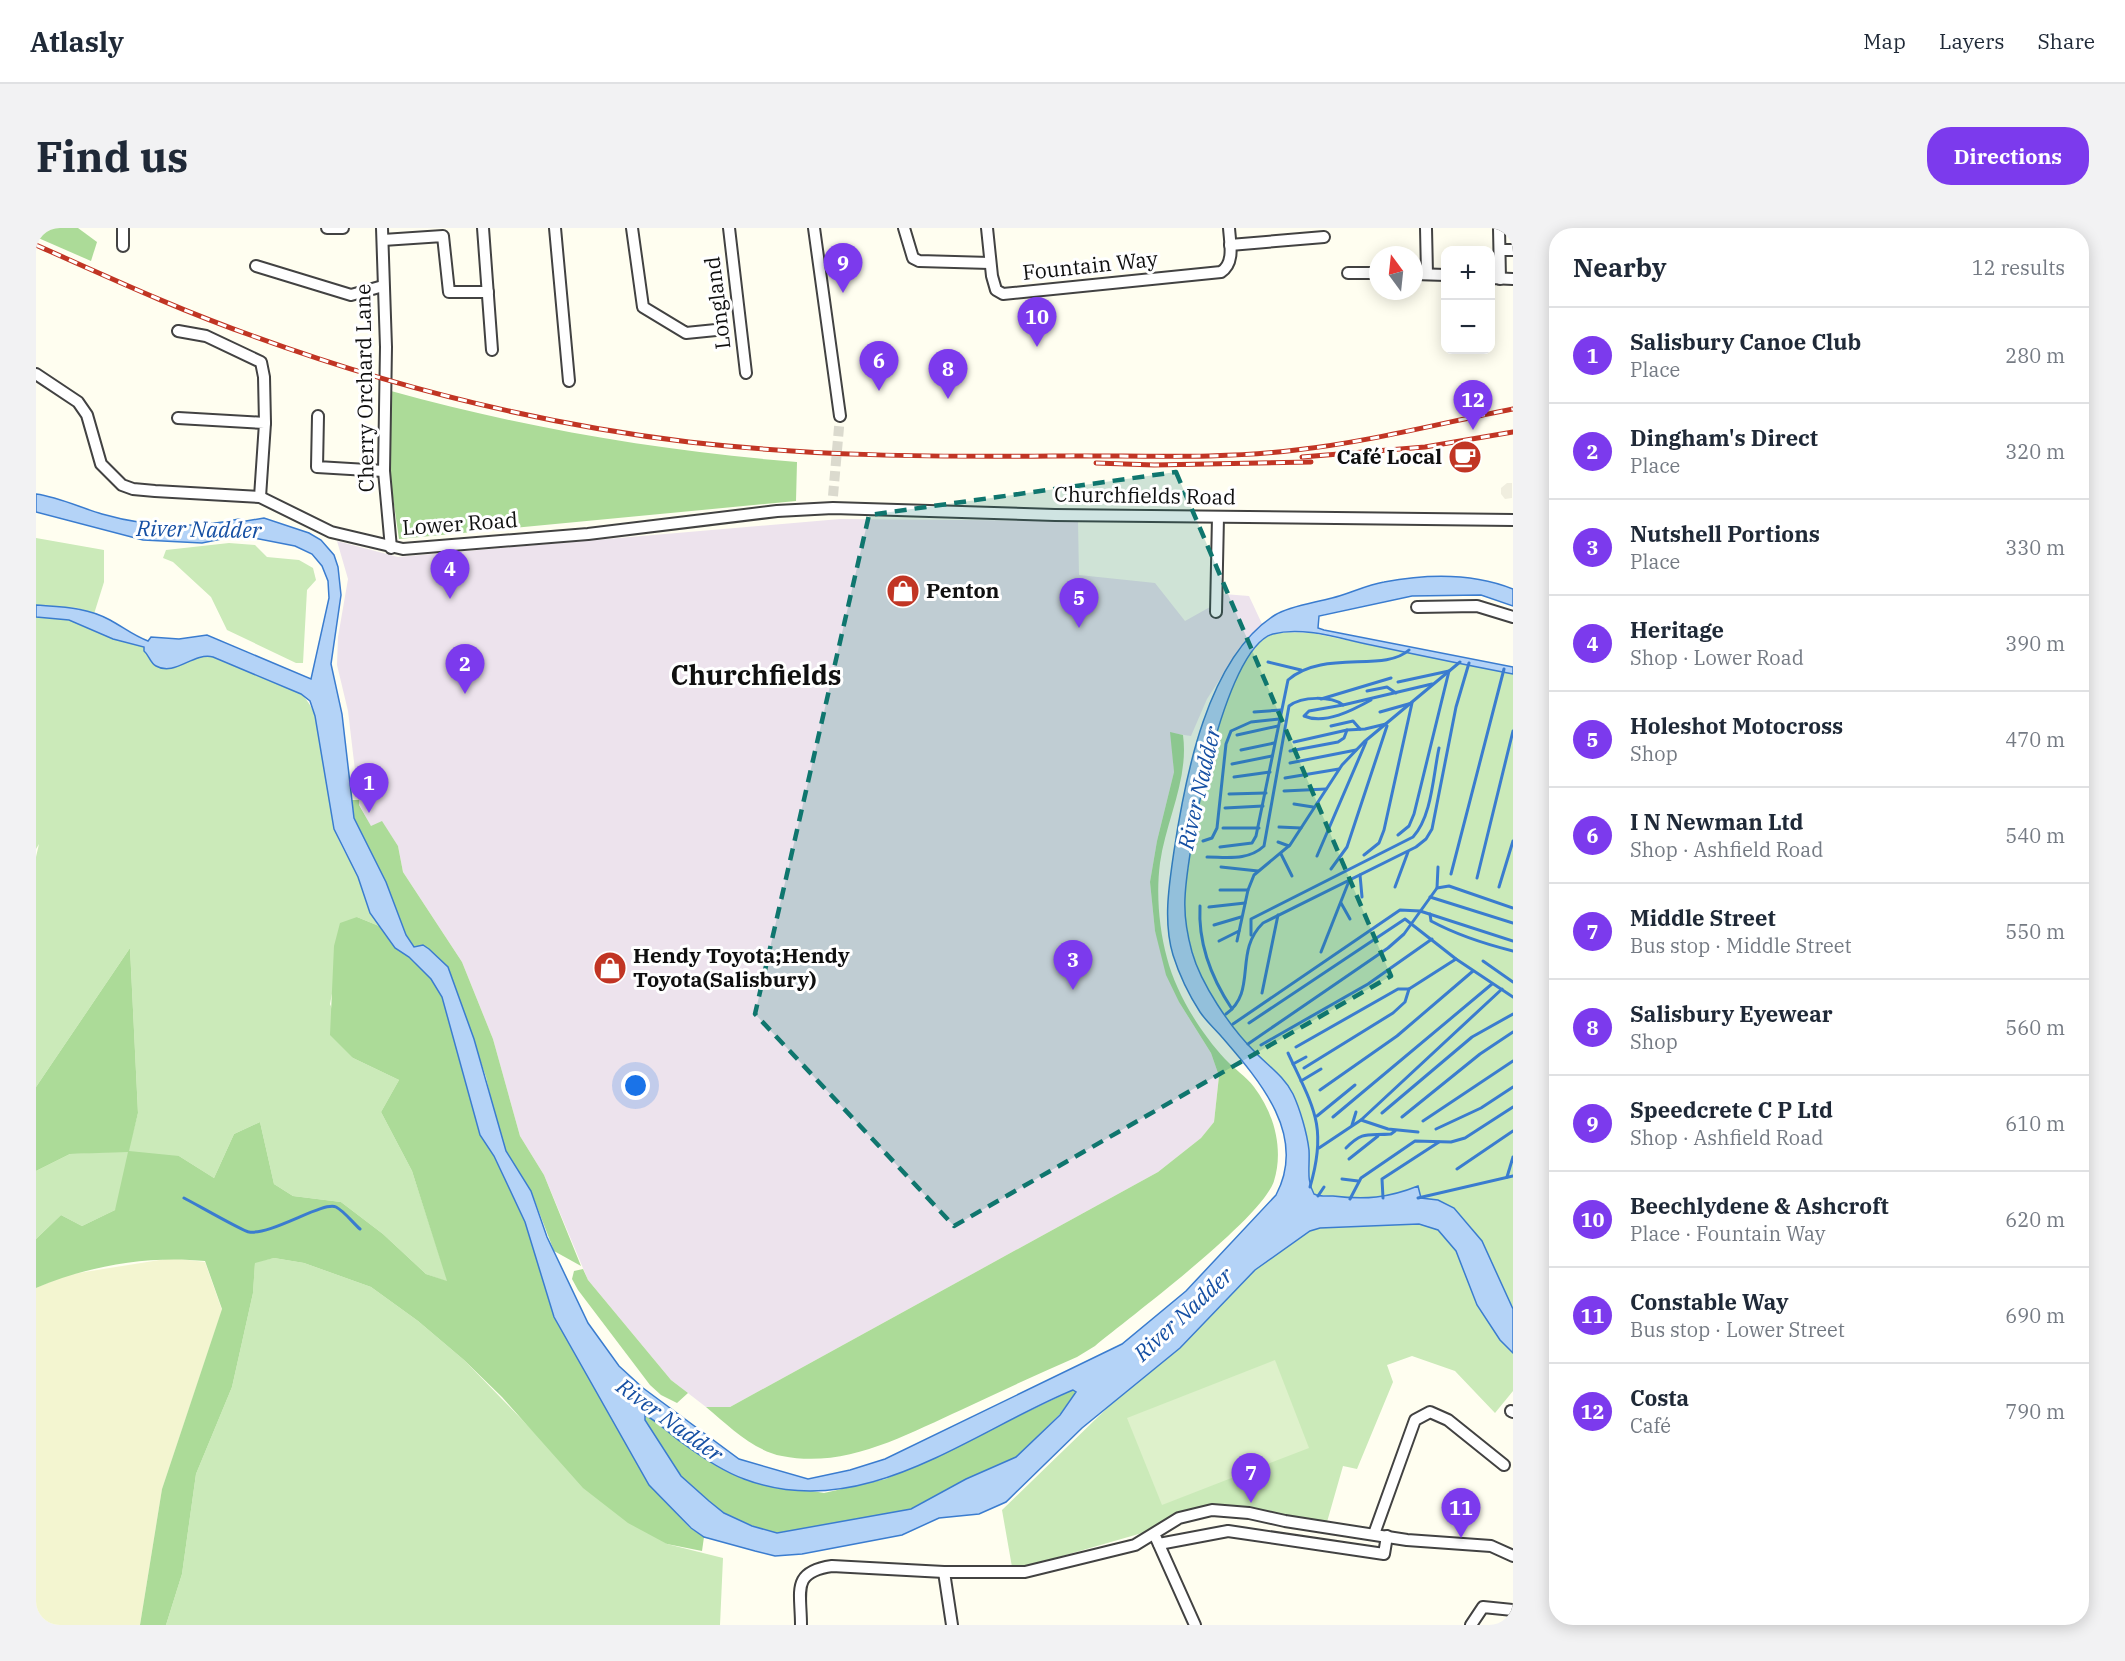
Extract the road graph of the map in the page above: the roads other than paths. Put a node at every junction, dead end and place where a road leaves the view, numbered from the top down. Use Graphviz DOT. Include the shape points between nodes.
graph roads {
  1 [pos="123,228"];
  2 [pos="327,228"];
  3 [pos="344,228"];
  4 [pos="382,228"];
  5 [pos="483,228"];
  6 [pos="555,228"];
  7 [pos="632,228"];
  8 [pos="729,228"];
  9 [pos="814,228"];
  10 [pos="904,228"];
  11 [pos="987,228"];
  12 [pos="1229,228"];
  13 [pos="1426,228"];
  14 [pos="1499,228"];
  15 [pos="1324,237"];
  16 [pos="383,240"];
  17 [pos="1230,245"];
  18 [pos="123,246"];
  19 [pos="1500,250"];
  20 [pos="1513,250"];
  21 [pos="990,263"];
  22 [pos="256,266"];
  23 [pos="1348,273"];
  24 [pos="1369,273"];
  25 [pos="1423,274"];
  26 [pos="1427,274"];
  27 [pos="1441,275"];
  28 [pos="1495,279"];
  29 [pos="1513,279"];
  30 [pos="384,286"];
  31 [pos="488,292"];
  32 [pos="716,330"];
  33 [pos="178,331"];
  34 [pos="492,350"];
  35 [pos="746,373"];
  36 [pos="36,374"];
  37 [pos="569,381"];
  38 [pos="318,416"];
  39 [pos="840,416"];
  40 [pos="178,418"];
  41 [pos="265,423"];
  42 [pos="384,471"];
  43 [pos="833,496"];
  44 [pos="260,497"];
  45 [pos="832,507"];
  46 [pos="777,511"];
  47 [pos="1218,516"];
  48 [pos="1513,520"];
  49 [pos="391,548"];
  50 [pos="1417,607"];
  51 [pos="1216,612"];
  52 [pos="1513,617"];
  53 [pos="1504,1465"];
  54 [pos="1153,1532"];
  55 [pos="1374,1534"];
  56 [pos="1387,1536"];
  57 [pos="1159,1544"];
  58 [pos="1513,1557"];
  59 [pos="944,1572"];
  60 [pos="1513,1610"];
  61 [pos="801,1625"];
  62 [pos="952,1625"];
  63 [pos="1195,1625"];
  64 [pos="1471,1625"];
  1 -- 18 [label="street"];
  2 -- 3 [label="street"];
  4 -- 16 [label="street, Cherry Orchard Lane"];
  5 -- 31 [label="street"];
  6 -- 37 [label="street"];
  7 -- 32 [label="street" via="643,307 686,333"];
  8 -- 35 [label="street, Longland"];
  9 -- 39 [label="street"];
  10 -- 21 [label="street" via="913,258 920,261"];
  11 -- 21 [label="street, Fountain Way"];
  12 -- 17 [label="street, Fountain Way"];
  13 -- 26 [label="street"];
  14 -- 19 [label="street"];
  15 -- 17 [label="street"];
  16 -- 30 [label="street, Cherry Orchard Lane"];
  16 -- 31 [label="street" via="443,236 448,292"];
  17 -- 21 [label="street, Fountain Way" via="1228,268 1221,272 1003,294 996,290"];
  19 -- 20 [label="street"];
  19 -- 28 [label="street"];
  22 -- 30 [label="street" via="351,295"];
  23 -- 24 [label="street"];
  25 -- 26 [label="street"];
  26 -- 27 [label="street"];
  28 -- 29 [label="street"];
  30 -- 42 [label="street, Cherry Orchard Lane"];
  31 -- 34 [label="street"];
  33 -- 41 [label="street" via="206,336 261,362"];
  36 -- 44 [label="street, Lower Road" via="78,402 87,415 101,464 122,484 144,490"];
  38 -- 42 [label="street" via="317,467"];
  40 -- 41 [label="street"];
  41 -- 44 [label="street"];
  42 -- 49 [label="street, Cherry Orchard Lane"];
  43 -- 45 [label="street"];
  44 -- 49 [label="street, Lower Road" via="331,532"];
  45 -- 46 [label="street, Churchfields Road"];
  45 -- 47 [label="street, Churchfields Road"];
  46 -- 49 [label="street, Lower Road" via="588,534"];
  47 -- 48 [label="street, Churchfields Road"];
  47 -- 51 [label="street"];
  50 -- 52 [label="street" via="1477,606"];
  53 -- 55 [label="street" via="1448,1420 1430,1412 1415,1420"];
  54 -- 55 [label="street" via="1195,1512 1222,1510"];
  54 -- 57 [label="street"];
  54 -- 59 [label="street" via="1135,1545 1025,1572"];
  55 -- 56 [label="street"];
  56 -- 57 [label="street" via="1384,1554 1228,1531"];
  56 -- 58 [label="street" via="1491,1546"];
  57 -- 63 [label="street"];
  59 -- 61 [label="street" via="832,1566 814,1569 801,1582"];
  59 -- 62 [label="street"];
  60 -- 64 [label="street" via="1484,1607"];
}
